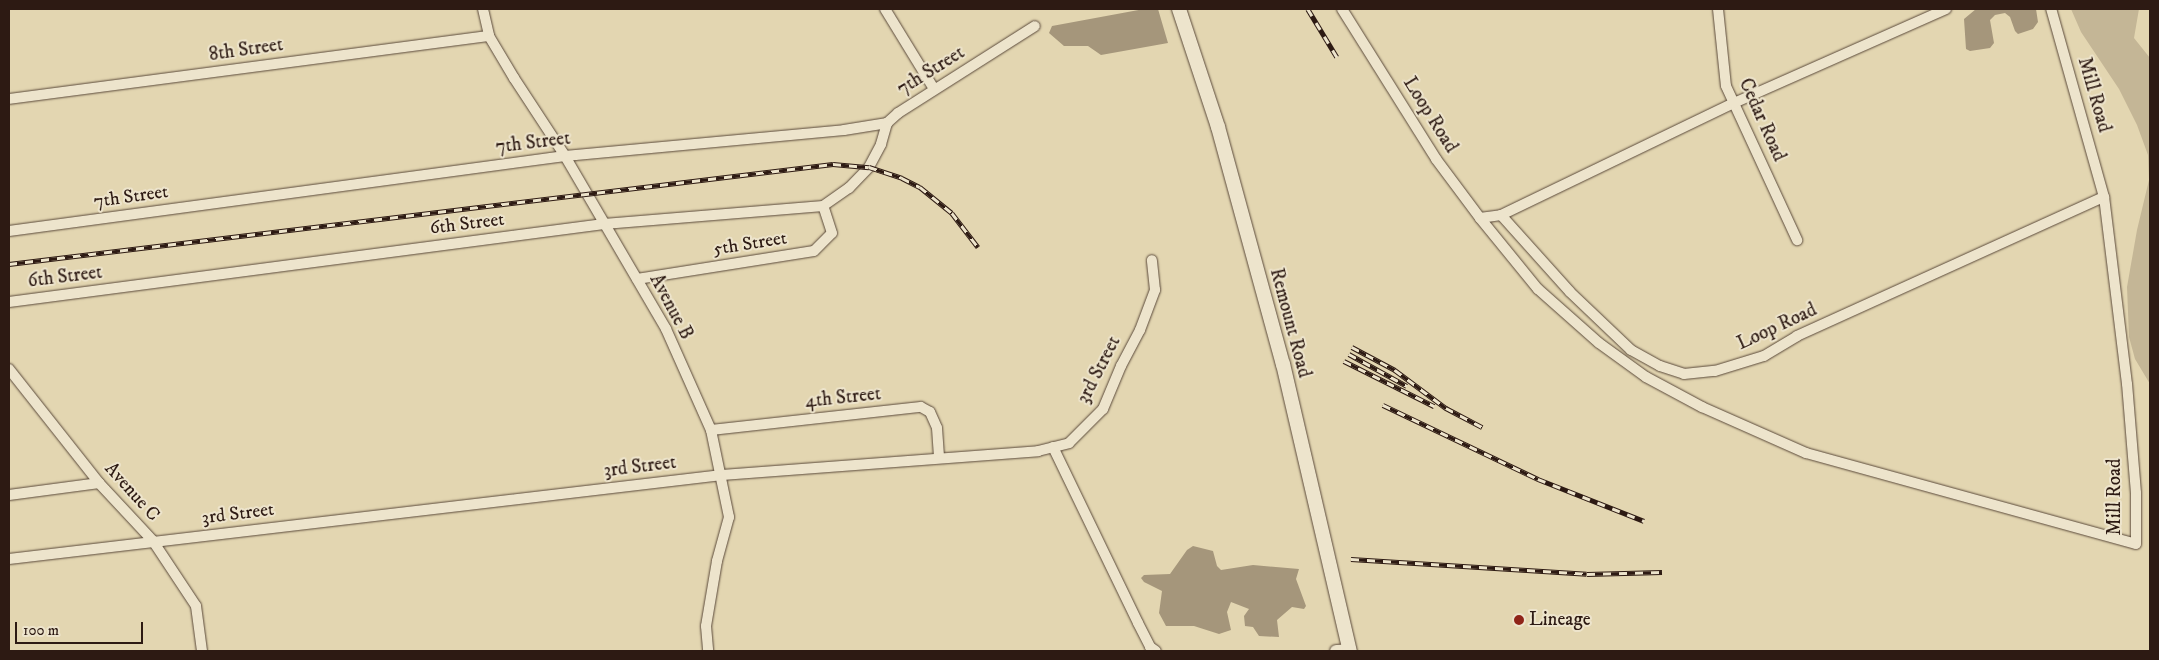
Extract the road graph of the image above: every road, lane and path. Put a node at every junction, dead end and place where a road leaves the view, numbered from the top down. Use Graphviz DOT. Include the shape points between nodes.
graph roads {
  1 [pos="483,9"];
  2 [pos="885,9"];
  3 [pos="1342,9"];
  4 [pos="1718,9"];
  5 [pos="1946,9"];
  6 [pos="2051,9"];
  7 [pos="1181,11"];
  8 [pos="1034,26"];
  9 [pos="489,36"];
  10 [pos="934,89"];
  11 [pos="9,99"];
  12 [pos="1734,103"];
  13 [pos="887,123"];
  14 [pos="564,156"];
  15 [pos="2104,197"];
  16 [pos="823,206"];
  17 [pos="1501,215"];
  18 [pos="1480,218"];
  19 [pos="604,224"];
  20 [pos="9,231"];
  21 [pos="1798,240"];
  22 [pos="1152,260"];
  23 [pos="637,279"];
  24 [pos="9,302"];
  25 [pos="9,369"];
  26 [pos="1702,406"];
  27 [pos="711,430"];
  28 [pos="1053,447"];
  29 [pos="939,458"];
  30 [pos="722,475"];
  31 [pos="99,483"];
  32 [pos="9,495"];
  33 [pos="153,541"];
  34 [pos="9,559"];
  35 [pos="202,651"];
  36 [pos="708,651"];
  37 [pos="1156,651"];
  38 [pos="1345,651"];
  1 -- 9 [label="street, Avenue B"];
  2 -- 10 [label="street"];
  3 -- 18 [label="street, Loop Road" via="1436,159"];
  4 -- 12 [label="street, Cedar Road" via="1726,86"];
  5 -- 12 [label="street"];
  6 -- 15 [label="street, Mill Road"];
  7 -- 38 [label="main road, Remount Road" via="1218,127 1282,364"];
  8 -- 10 [label="street, 7th Street"];
  9 -- 11 [label="street, 8th Street"];
  9 -- 14 [label="street, Avenue B"];
  10 -- 13 [label="street, 7th Street"];
  12 -- 17 [label="street"];
  12 -- 21 [label="street, Cedar Road"];
  13 -- 14 [label="street, 7th Street" via="844,130"];
  13 -- 16 [label="street, 6th Street" via="882,144 869,167 849,188"];
  14 -- 19 [label="street, Avenue B"];
  14 -- 20 [label="street, 7th Street"];
  15 -- 17 [label="street, Loop Road" via="1797,336 1764,356 1715,371 1684,374 1660,366 1631,350 1570,292"];
  15 -- 26 [label="street, Mill Road" via="2127,384 2136,493 2136,544 1806,454"];
  16 -- 19 [label="street, 6th Street"];
  16 -- 23 [label="street, 5th Street" via="832,233 814,251"];
  17 -- 18 [label="street"];
  18 -- 26 [label="street, Loop Road" via="1538,289 1599,343 1646,377"];
  19 -- 23 [label="street, Avenue B"];
  19 -- 24 [label="street, 6th Street"];
  22 -- 28 [label="street, 3rd Street" via="1155,290 1104,409 1069,443"];
  23 -- 27 [label="street, Avenue B" via="666,329"];
  25 -- 31 [label="street, Avenue C"];
  27 -- 29 [label="street, 4th Street" via="921,407 930,412 937,428"];
  27 -- 30 [label="street, Avenue B"];
  28 -- 29 [label="street, 3rd Street" via="1038,451"];
  28 -- 37 [label="street" via="1150,647"];
  29 -- 30 [label="street, 3rd Street"];
  30 -- 33 [label="street, 3rd Street"];
  30 -- 36 [label="street, Avenue B" via="729,517 706,626"];
  31 -- 32 [label="street"];
  31 -- 33 [label="street, Avenue C"];
  33 -- 34 [label="street, 3rd Street"];
  33 -- 35 [label="street, Avenue C" via="196,606"];
}
